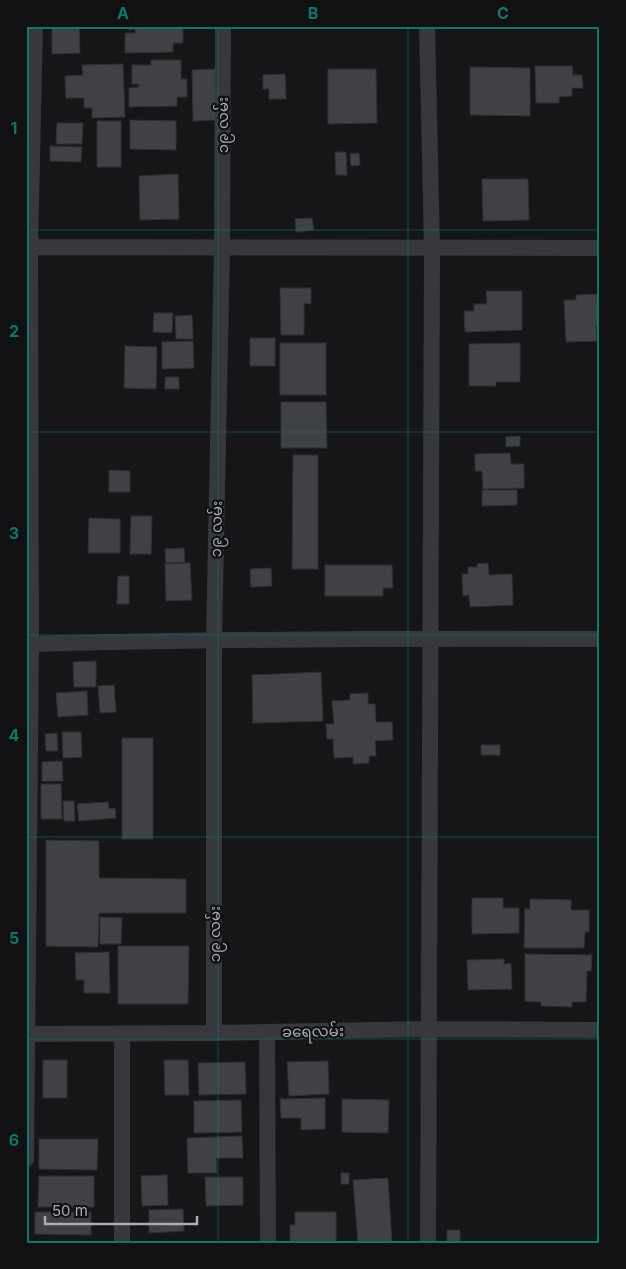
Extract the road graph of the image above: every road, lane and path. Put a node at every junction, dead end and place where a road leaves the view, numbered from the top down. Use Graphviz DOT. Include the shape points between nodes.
graph roads {
  1 [pos="35,26"];
  2 [pos="223,26"];
  3 [pos="427,26"];
  4 [pos="30,247"];
  5 [pos="222,247"];
  6 [pos="432,248"];
  7 [pos="600,248"];
  8 [pos="430,638"];
  9 [pos="600,639"];
  10 [pos="214,640"];
  11 [pos="31,644"];
  12 [pos="428,1029"];
  13 [pos="600,1030"];
  14 [pos="122,1032"];
  15 [pos="266,1032"];
  16 [pos="214,1033"];
  17 [pos="27,1034"];
  18 [pos="26,1159"];
  19 [pos="122,1243"];
  20 [pos="268,1243"];
  21 [pos="428,1243"];
  1 -- 4 [label="street"];
  2 -- 5 [label="street, ၁၉ လမ်း"];
  3 -- 6 [label="street"];
  4 -- 5 [label="street"];
  4 -- 11 [label="street"];
  5 -- 6 [label="street"];
  5 -- 10 [label="street, ၁၉ လမ်း"];
  6 -- 7 [label="street"];
  6 -- 8 [label="street"];
  8 -- 9 [label="street"];
  8 -- 10 [label="street"];
  8 -- 12 [label="street"];
  10 -- 11 [label="street"];
  10 -- 16 [label="street, ၁၉ လမ်း"];
  11 -- 17 [label="street"];
  12 -- 13 [label="street, ခရေလမ်း"];
  12 -- 15 [label="street, ခရေလမ်း"];
  12 -- 21 [label="street"];
  14 -- 16 [label="street, ခရေလမ်း"];
  14 -- 17 [label="street, ခရေလမ်း"];
  14 -- 19 [label="street"];
  15 -- 16 [label="street, ခရေလမ်း"];
  15 -- 20 [label="street"];
  17 -- 18 [label="street"];
}
